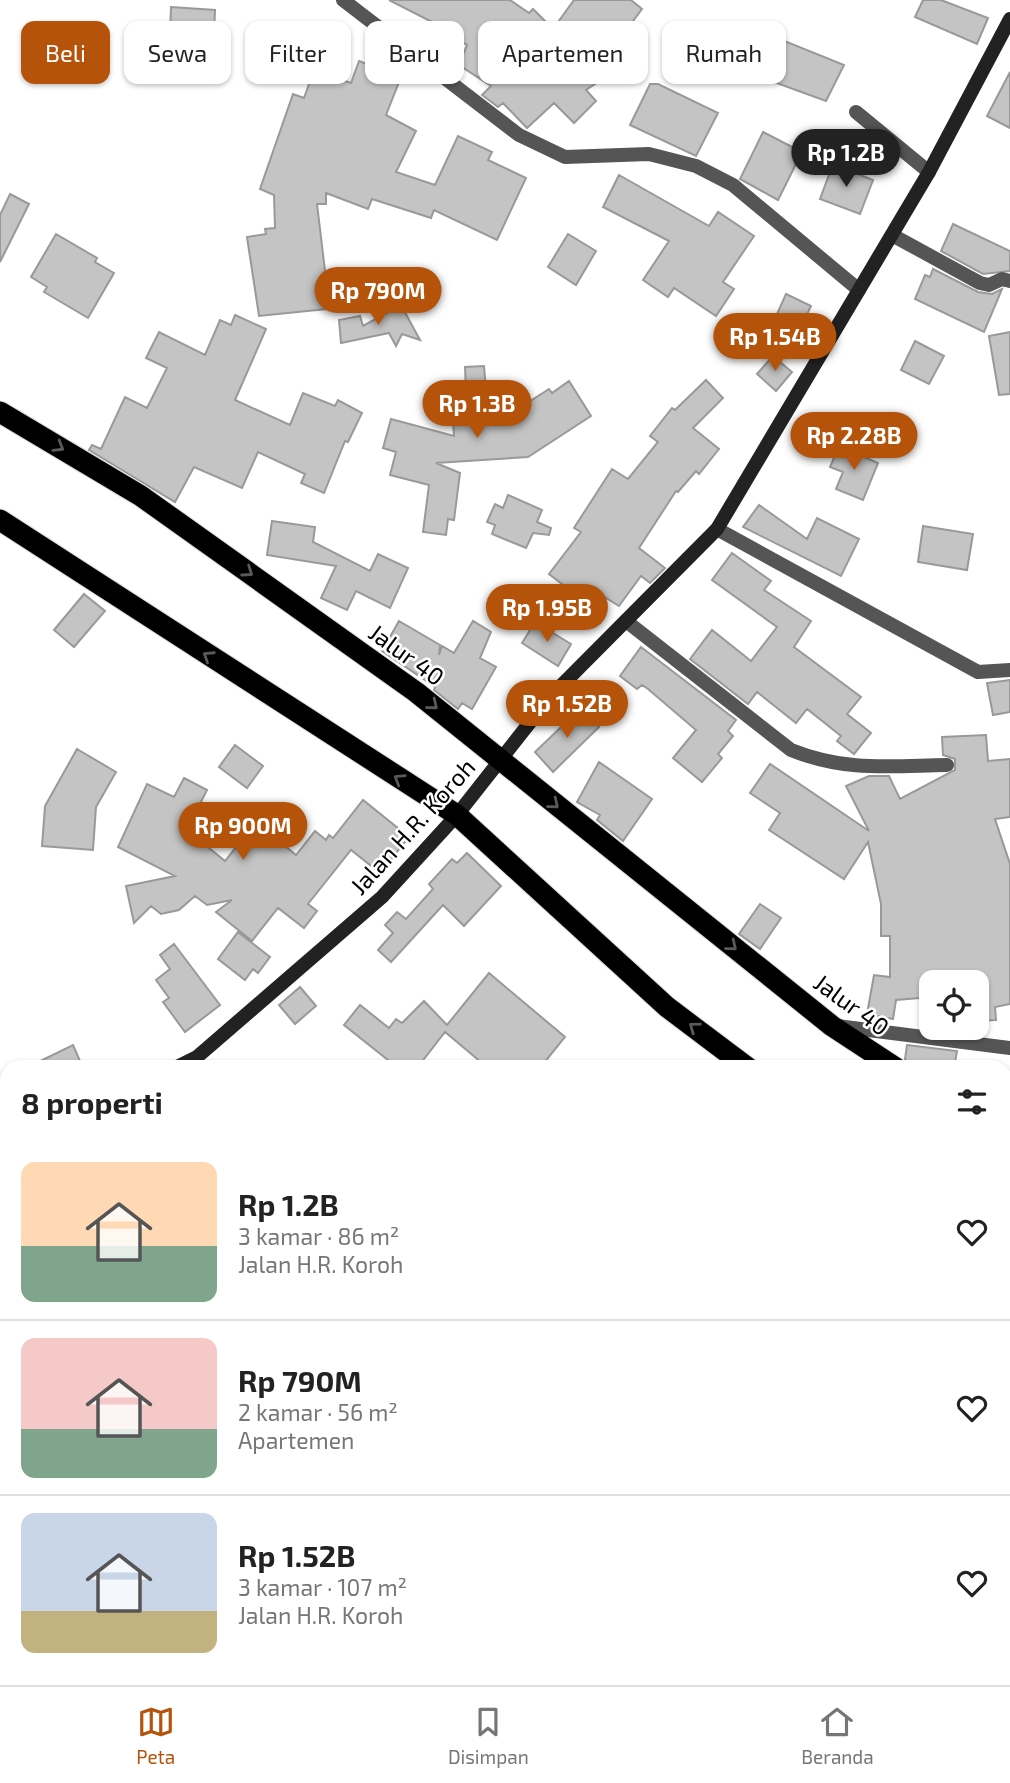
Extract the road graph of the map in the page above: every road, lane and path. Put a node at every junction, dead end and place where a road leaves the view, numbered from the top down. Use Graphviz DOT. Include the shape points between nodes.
graph roads {
  1 [pos="343,0"];
  2 [pos="1010,19"];
  3 [pos="856,112"];
  4 [pos="929,172"];
  5 [pos="892,235"];
  6 [pos="1010,281"];
  7 [pos="859,290"];
  8 [pos="0,412"];
  9 [pos="0,520"];
  10 [pos="717,529"];
  11 [pos="626,621"];
  12 [pos="1010,670"];
  13 [pos="501,761"];
  14 [pos="947,765"];
  15 [pos="457,815"];
  16 [pos="832,1026"];
  17 [pos="1010,1048"];
  18 [pos="193,1060"];
  19 [pos="737,1060"];
  20 [pos="884,1060"];
  1 -- 7 [label="street" via="519,135 565,157 649,154 696,166 733,185"];
  2 -- 4 [label="main road, Jalan H.R. Koroh"];
  3 -- 4 [label="street"];
  4 -- 5 [label="main road, Jalan H.R. Koroh"];
  5 -- 6 [label="street" via="980,282"];
  5 -- 7 [label="main road, Jalan H.R. Koroh"];
  7 -- 10 [label="main road, Jalan H.R. Koroh"];
  8 -- 13 [label="highway, Jalur 40, one-way" via="141,496 416,692"];
  15 -- 9 [label="highway, one-way"];
  10 -- 11 [label="main road, Jalan H.R. Koroh"];
  10 -- 12 [label="street" via="978,672"];
  11 -- 13 [label="main road, Jalan H.R. Koroh" via="550,697"];
  11 -- 14 [label="street" via="790,750 842,766"];
  13 -- 15 [label="main road, Jalan H.R. Koroh"];
  13 -- 16 [label="highway, Jalur 40, one-way"];
  15 -- 18 [label="main road, Jalan H.R. Koroh" via="382,897"];
  19 -- 15 [label="highway, one-way" via="667,1007"];
  16 -- 17 [label="street"];
  16 -- 20 [label="highway, Jalur 40"];
}
